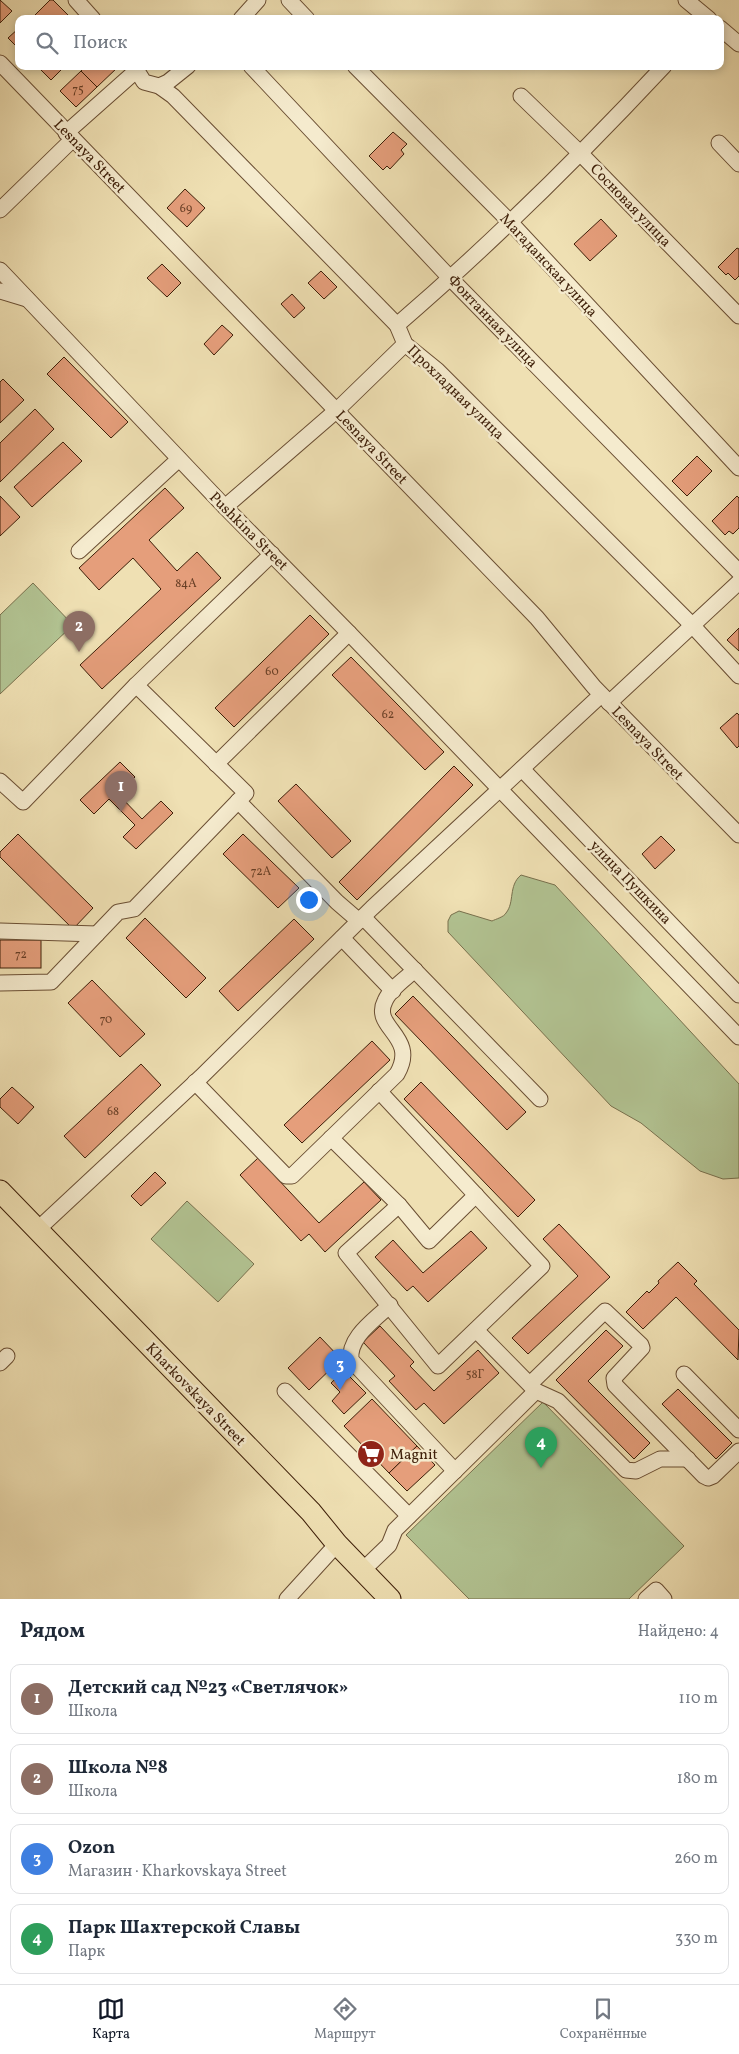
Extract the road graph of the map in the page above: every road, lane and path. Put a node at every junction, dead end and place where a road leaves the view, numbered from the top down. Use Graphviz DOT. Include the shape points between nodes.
graph roads {
  1 [pos="76,0"];
  2 [pos="258,0"];
  3 [pos="289,0"];
  4 [pos="686,0"];
  5 [pos="89,15"];
  6 [pos="245,15"];
  7 [pos="303,15"];
  8 [pos="704,15"];
  9 [pos="724,31"];
  10 [pos="739,44"];
  11 [pos="0,63"];
  12 [pos="134,70"];
  13 [pos="137,70"];
  14 [pos="183,70"];
  15 [pos="256,70"];
  16 [pos="359,70"];
  17 [pos="660,70"];
  18 [pos="159,86"];
  19 [pos="521,96"];
  20 [pos="70,136"];
  21 [pos="719,144"];
  22 [pos="582,154"];
  23 [pos="739,164"];
  24 [pos="0,210"];
  25 [pos="511,223"];
  26 [pos="0,270"];
  27 [pos="451,279"];
  28 [pos="0,291"];
  29 [pos="28,300"];
  30 [pos="739,316"];
  31 [pos="397,325"];
  32 [pos="405,344"];
  33 [pos="337,410"];
  34 [pos="179,458"];
  35 [pos="739,468"];
  36 [pos="225,508"];
  37 [pos="79,551"];
  38 [pos="272,554"];
  39 [pos="739,572"];
  40 [pos="739,582"];
  41 [pos="692,625"];
  42 [pos="349,633"];
  43 [pos="739,676"];
  44 [pos="136,685"];
  45 [pos="605,699"];
  46 [pos="216,764"];
  47 [pos="522,769"];
  48 [pos="0,780"];
  49 [pos="499,790"];
  50 [pos="238,801"];
  51 [pos="739,835"];
  52 [pos="361,919"];
  53 [pos="0,931"];
  54 [pos="97,934"];
  55 [pos="342,938"];
  56 [pos="414,970"];
  57 [pos="0,983"];
  58 [pos="394,991"];
  59 [pos="739,995"];
  60 [pos="739,1037"];
  61 [pos="195,1082"];
  62 [pos="380,1091"];
  63 [pos="540,1099"];
  64 [pos="331,1138"];
  65 [pos="0,1191"];
  66 [pos="476,1195"];
  67 [pos="398,1205"];
  68 [pos="37,1230"];
  69 [pos="390,1305"];
  70 [pos="476,1330"];
  71 [pos="684,1374"];
  72 [pos="533,1387"];
  73 [pos="285,1391"];
  74 [pos="739,1430"];
  75 [pos="739,1451"];
  76 [pos="688,1459"];
  77 [pos="455,1471"];
  78 [pos="409,1516"];
  79 [pos="337,1544"];
  80 [pos="363,1570"];
  81 [pos="287,1599"];
  82 [pos="390,1599"];
  83 [pos="646,1599"];
  84 [pos="664,1599"];
  1 -- 5 [label="street"];
  2 -- 6 [label="street"];
  3 -- 7 [label="street"];
  4 -- 8 [label="street"];
  9 -- 10 [label="street"];
  11 -- 20 [label="street, Lesnaya Street"];
  12 -- 20 [label="street"];
  13 -- 18 [label="street, Прохладная улица" via="144,82"];
  14 -- 18 [label="street"];
  15 -- 27 [label="street, Фонтанная улица"];
  16 -- 25 [label="street, Магаданская улица"];
  17 -- 22 [label="street"];
  18 -- 31 [label="street, Прохладная улица" via="173,96"];
  19 -- 22 [label="street, Сосновая улица"];
  20 -- 24 [label="street"];
  20 -- 33 [label="street, Lesnaya Street"];
  21 -- 23 [label="street"];
  22 -- 25 [label="street"];
  22 -- 30 [label="street, Сосновая улица"];
  25 -- 27 [label="street"];
  25 -- 35 [label="street, Магаданская улица"];
  26 -- 29 [label="street, Pushkina Street"];
  27 -- 31 [label="street"];
  27 -- 39 [label="street, Фонтанная улица"];
  28 -- 29 [label="street"];
  29 -- 34 [label="street, Pushkina Street"];
  31 -- 32 [label="street, Прохладная улица"];
  32 -- 33 [label="street"];
  32 -- 41 [label="street, Прохладная улица" via="437,370"];
  33 -- 36 [label="street"];
  33 -- 45 [label="street, Lesnaya Street" via="537,618"];
  34 -- 36 [label="street, Pushkina Street"];
  34 -- 37 [label="street"];
  36 -- 38 [label="street, Pushkina Street"];
  38 -- 42 [label="street, Pushkina Street"];
  38 -- 44 [label="street"];
  40 -- 41 [label="street"];
  41 -- 43 [label="street, Прохладная улица"];
  41 -- 45 [label="street"];
  42 -- 46 [label="street"];
  42 -- 49 [label="street, Pushkina Street"];
  44 -- 46 [label="street"];
  44 -- 48 [label="street" via="23,802"];
  45 -- 47 [label="street"];
  45 -- 51 [label="street, Lesnaya Street"];
  46 -- 50 [label="street" via="246,793"];
  47 -- 49 [label="street"];
  47 -- 59 [label="street, улица Пушкина"];
  49 -- 52 [label="street"];
  49 -- 60 [label="street, Pushkina Street"];
  50 -- 52 [label="street" via="337,902"];
  50 -- 54 [label="street" via="134,909 118,912"];
  52 -- 55 [label="street"];
  52 -- 56 [label="street"];
  53 -- 54 [label="street"];
  54 -- 57 [label="street" via="51,982"];
  55 -- 58 [label="street"];
  55 -- 61 [label="street"];
  56 -- 58 [label="street"];
  56 -- 63 [label="street"];
  58 -- 62 [label="street" via="384,1001 382,1015 402,1044 402,1062 397,1074"];
  61 -- 64 [label="street" via="286,1176 292,1176"];
  61 -- 68 [label="street"];
  62 -- 64 [label="street"];
  62 -- 66 [label="street"];
  64 -- 67 [label="street"];
  65 -- 68 [label="highway, Kharkovskaya Street"];
  66 -- 67 [label="street" via="429,1241"];
  66 -- 70 [label="street" via="542,1266"];
  67 -- 69 [label="street" via="346,1253"];
  68 -- 79 [label="highway, Kharkovskaya Street" via="311,1512"];
  69 -- 70 [label="street" via="438,1366"];
  69 -- 77 [label="street" via="353,1342 351,1360"];
  70 -- 72 [label="street"];
  71 -- 74 [label="street"];
  72 -- 76 [label="street" via="558,1401 626,1470 636,1471 660,1459"];
  72 -- 76 [label="street" via="602,1312 608,1312 642,1348 614,1378 614,1385"];
  72 -- 77 [label="street"];
  73 -- 78 [label="street"];
  75 -- 76 [label="street" via="708,1478"];
  77 -- 78 [label="street"];
  78 -- 80 [label="street" via="393,1532 389,1545"];
  79 -- 80 [label="highway, Kharkovskaya Street"];
  79 -- 81 [label="street"];
  80 -- 82 [label="highway, Kharkovskaya Street"];
  83 -- 84 [label="street" via="656,1590"];
}
